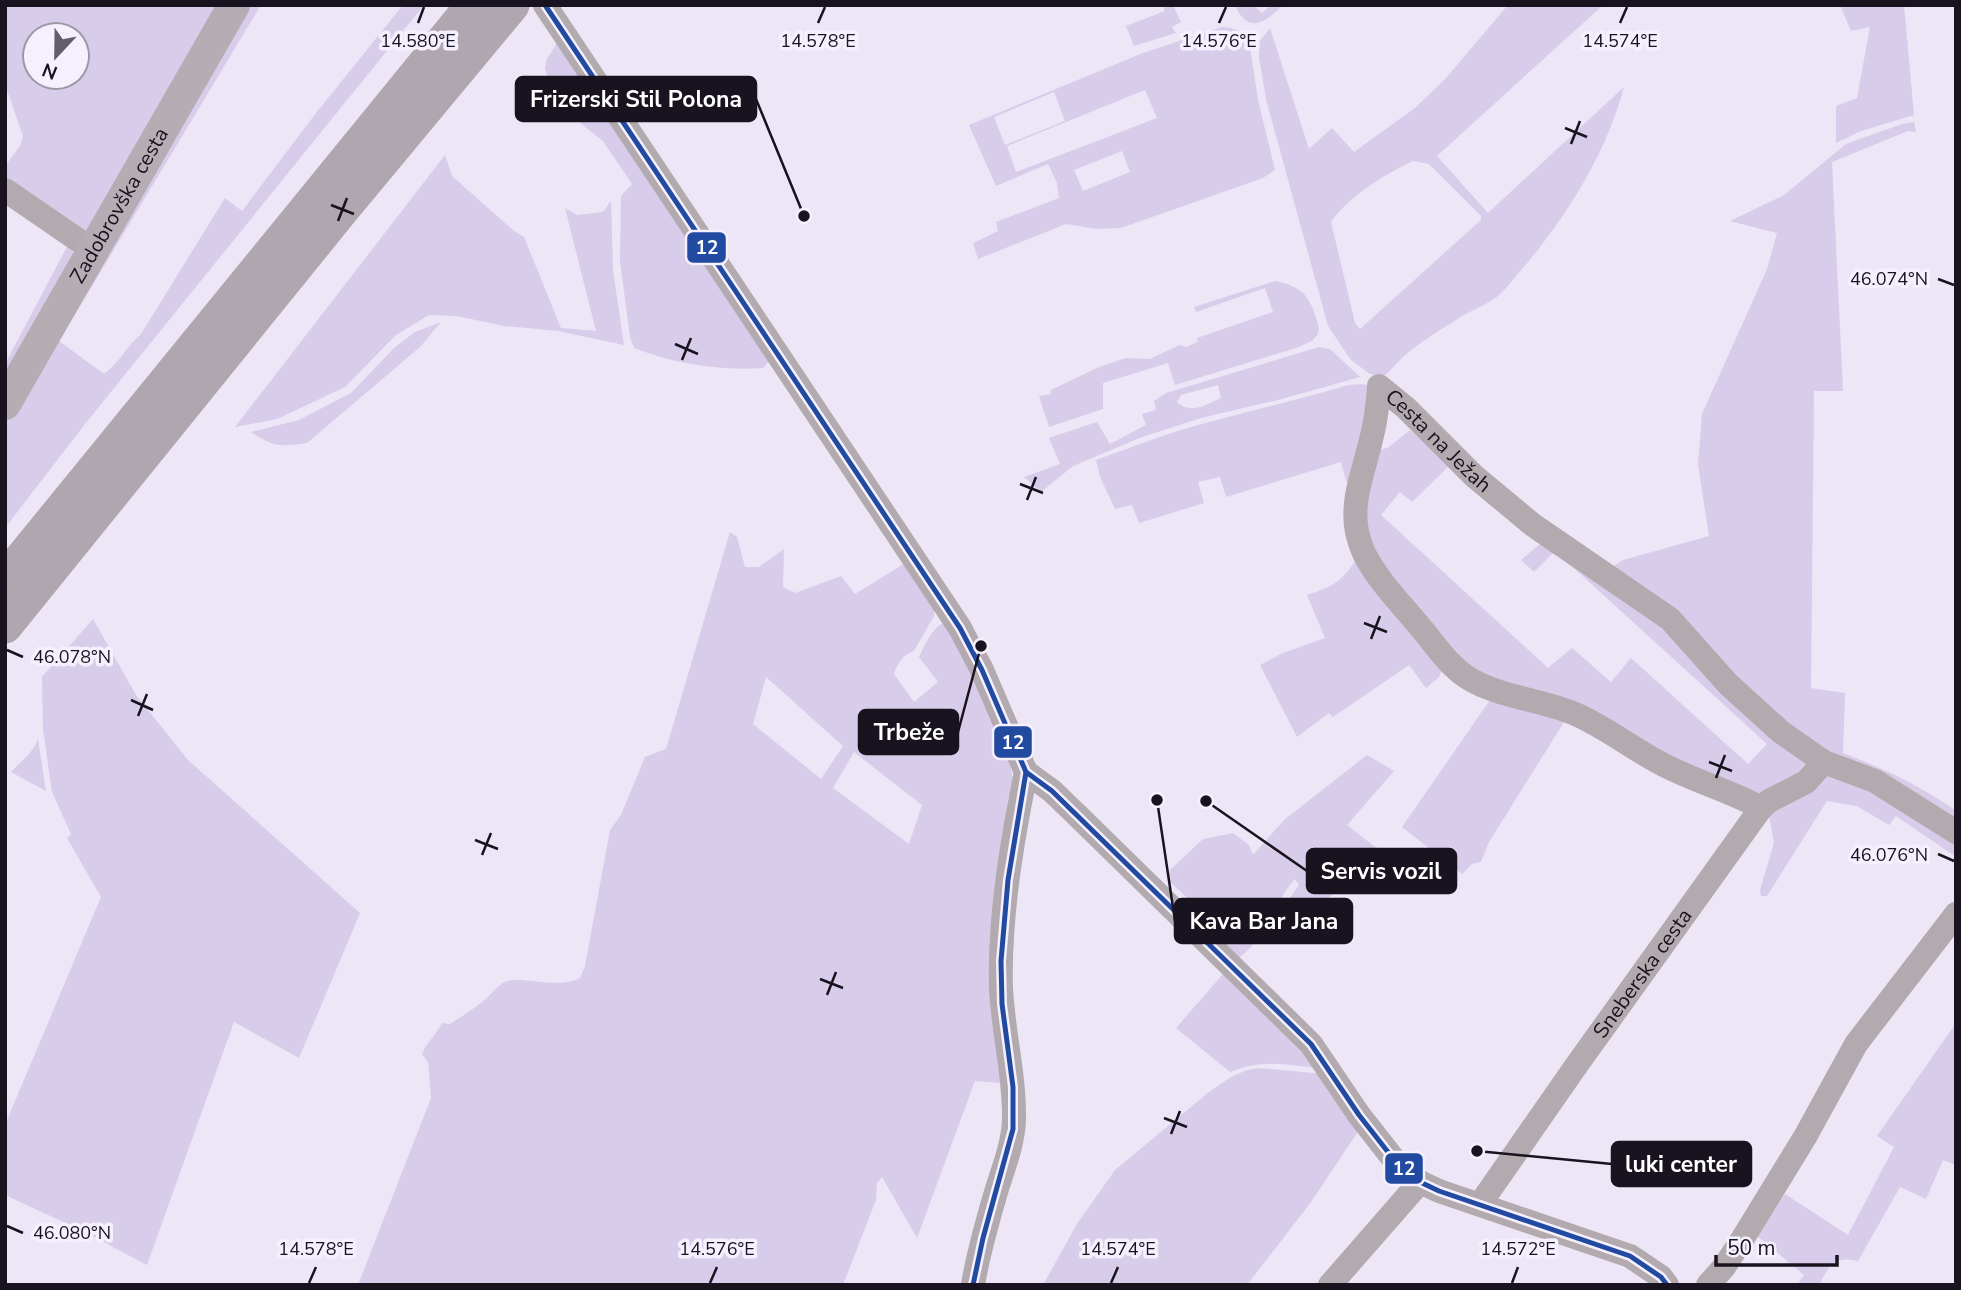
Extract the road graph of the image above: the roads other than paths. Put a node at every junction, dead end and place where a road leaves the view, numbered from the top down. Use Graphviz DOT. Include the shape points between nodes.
graph roads {
  1 [pos="234,5"];
  2 [pos="474,5"];
  3 [pos="512,5"];
  4 [pos="545,5"];
  5 [pos="5,190"];
  6 [pos="94,251"];
  7 [pos="5,404"];
  8 [pos="5,579"];
  9 [pos="5,626"];
  10 [pos="1824,762"];
  11 [pos="1026,772"];
  12 [pos="1761,808"];
  13 [pos="1956,832"];
  14 [pos="1956,914"];
  15 [pos="1420,1182"];
  16 [pos="1480,1204"];
  17 [pos="973,1285"];
  18 [pos="1330,1285"];
  19 [pos="1667,1285"];
  20 [pos="1708,1285"];
  1 -- 6 [label="main road, Zadobrovška cesta"];
  2 -- 8 [label="highway"];
  3 -- 9 [label="highway"];
  4 -- 11 [label="street" via="960,628"];
  5 -- 6 [label="street"];
  6 -- 7 [label="main road, Zadobrovška cesta"];
  10 -- 12 [label="street, Sneberska cesta" via="1806,782"];
  10 -- 12 [label="street, Cesta na Ježah" via="1781,732 1728,684 1670,619 1533,525 1379,386 1355,506 1357,531 1365,555 1385,585 1452,667 1491,689 1600,725 1659,763"];
  10 -- 13 [label="street, Cesta na Ježah" via="1875,781"];
  11 -- 15 [label="street" via="1079,817 1311,1044 1395,1161"];
  11 -- 17 [label="street" via="1016,820 1002,962 1014,1122"];
  12 -- 16 [label="street, Sneberska cesta"];
  14 -- 20 [label="street" via="1856,1044 1743,1238"];
  15 -- 16 [label="street"];
  15 -- 18 [label="street"];
  16 -- 19 [label="street" via="1630,1256"];
}
